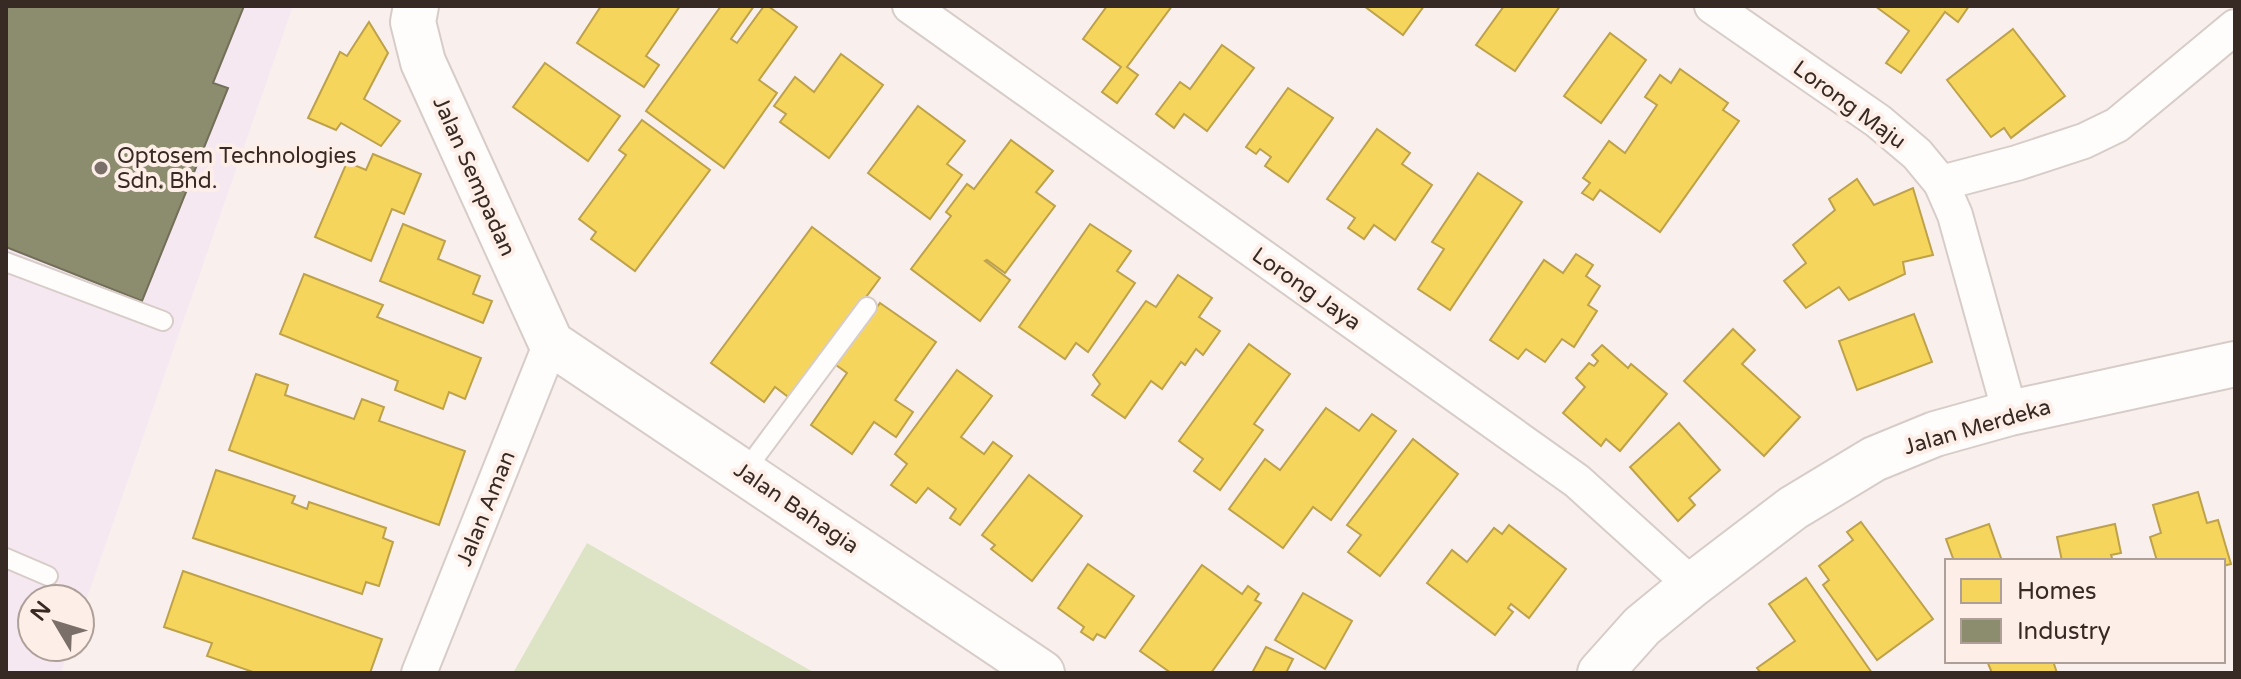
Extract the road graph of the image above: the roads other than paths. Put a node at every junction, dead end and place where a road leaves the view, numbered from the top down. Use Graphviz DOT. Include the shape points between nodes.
graph roads {
  1 [pos="416,6"];
  2 [pos="910,6"];
  3 [pos="1712,6"];
  4 [pos="2235,27"];
  5 [pos="1941,183"];
  6 [pos="6,262"];
  7 [pos="867,307"];
  8 [pos="163,321"];
  9 [pos="551,343"];
  10 [pos="2235,364"];
  11 [pos="2010,413"];
  12 [pos="745,471"];
  13 [pos="6,558"];
  14 [pos="48,576"];
  15 [pos="1692,585"];
  16 [pos="419,673"];
  17 [pos="1042,673"];
  18 [pos="1600,673"];
  1 -- 9 [label="street, Jalan Sempadan" via="413,22 423,62"];
  2 -- 15 [label="street, Lorong Jaya" via="1577,481"];
  3 -- 5 [label="street, Lorong Maju" via="1878,121"];
  4 -- 5 [label="street" via="2117,125 2071,146"];
  5 -- 11 [label="street, Lorong Maju" via="1955,215"];
  6 -- 8 [label="lane"];
  7 -- 12 [label="lane"];
  9 -- 12 [label="street, Jalan Bahagia"];
  9 -- 16 [label="street, Jalan Aman"];
  10 -- 11 [label="street, Jalan Merdeka"];
  11 -- 15 [label="street, Jalan Merdeka" via="1935,434 1874,459 1793,508"];
  12 -- 17 [label="street, Jalan Bahagia"];
  13 -- 14 [label="lane"];
  15 -- 18 [label="street, Jalan Merdeka" via="1642,626"];
}
